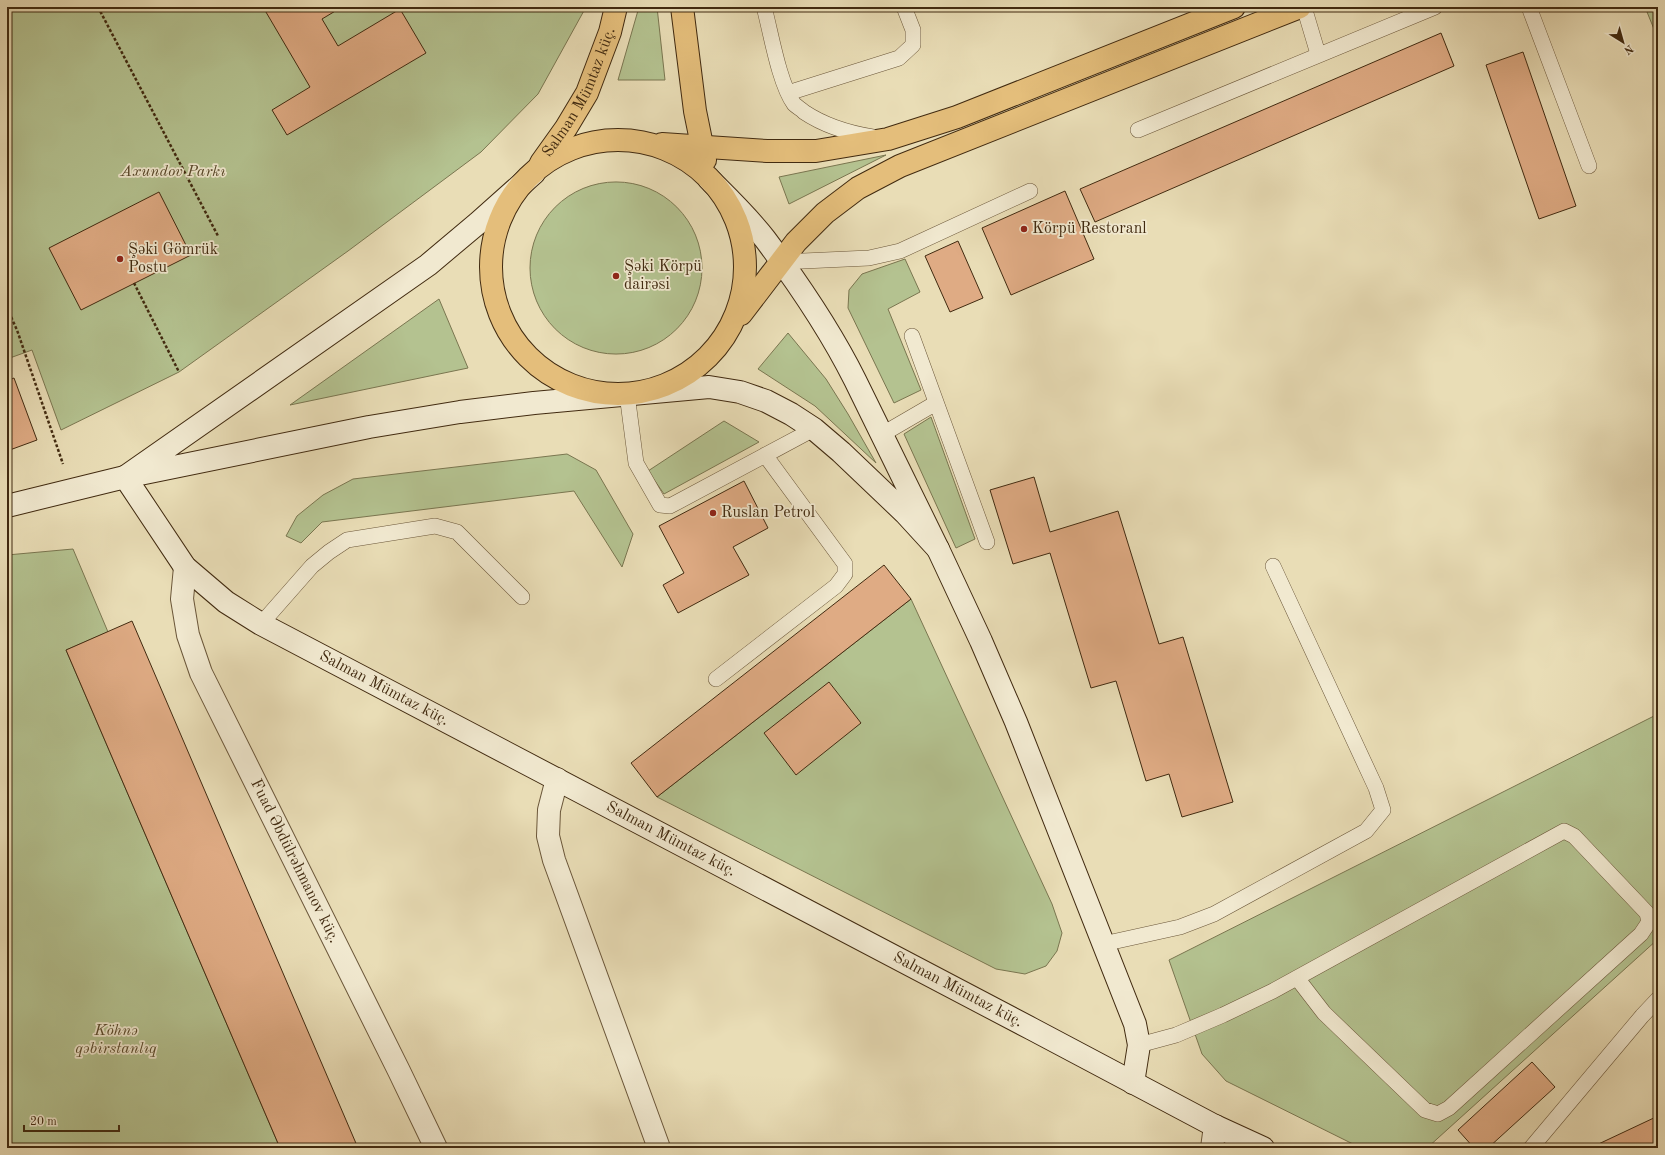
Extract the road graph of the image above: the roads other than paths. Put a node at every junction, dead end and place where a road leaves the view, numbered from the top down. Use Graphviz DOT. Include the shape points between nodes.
graph roads {
  1 [pos="616,7"];
  2 [pos="682,7"];
  3 [pos="764,7"];
  4 [pos="904,7"];
  5 [pos="1234,7"];
  6 [pos="1300,7"];
  7 [pos="1304,7"];
  8 [pos="1435,7"];
  9 [pos="1529,7"];
  10 [pos="1318,54"];
  11 [pos="788,93"];
  12 [pos="1138,130"];
  13 [pos="888,139"];
  14 [pos="623,141"];
  15 [pos="702,147"];
  16 [pos="1589,166"];
  17 [pos="534,173"];
  18 [pos="710,179"];
  19 [pos="1030,191"];
  20 [pos="781,262"];
  21 [pos="730,328"];
  22 [pos="912,336"];
  23 [pos="627,394"];
  24 [pos="936,403"];
  25 [pos="814,429"];
  26 [pos="881,435"];
  27 [pos="765,455"];
  28 [pos="125,477"];
  29 [pos="7,506"];
  30 [pos="987,542"];
  31 [pos="938,549"];
  32 [pos="1273,566"];
  33 [pos="186,568"];
  34 [pos="522,597"];
  35 [pos="261,624"];
  36 [pos="716,679"];
  37 [pos="557,779"];
  38 [pos="1103,944"];
  39 [pos="1297,978"];
  40 [pos="1658,999"];
  41 [pos="1139,1045"];
  42 [pos="1133,1083"];
  43 [pos="1215,1126"];
  44 [pos="436,1148"];
  45 [pos="659,1148"];
  46 [pos="1212,1148"];
  47 [pos="1263,1148"];
  48 [pos="1531,1148"];
  1 -- 17 [label="highway, Salman Mümtaz küç." via="610,32 587,93"];
  2 -- 15 [label="highway"];
  3 -- 11 [label="lane"];
  4 -- 11 [label="lane" via="912,30 912,45 899,58"];
  5 -- 13 [label="highway" via="957,117"];
  6 -- 20 [label="highway" via="900,166 858,188 825,213 796,242"];
  7 -- 10 [label="lane"];
  8 -- 10 [label="lane"];
  9 -- 16 [label="lane"];
  10 -- 12 [label="lane"];
  11 -- 13 [label="lane" via="795,105 818,121 851,134"];
  13 -- 15 [label="highway" via="816,151 767,152"];
  14 -- 15 [label="highway"];
  14 -- 17 [label="highway" via="585,145 550,161"];
  14 -- 18 [label="highway" via="667,150 695,166"];
  15 -- 18 [label="highway"];
  17 -- 23 [label="highway" via="509,203 495,239 492,278 501,316 522,350 535,364 552,376 587,391"];
  17 -- 28 [label="street" via="428,265"];
  18 -- 20 [label="street" via="749,220"];
  18 -- 21 [label="highway" via="724,196 735,216 742,238 744,284 739,307"];
  19 -- 20 [label="lane" via="900,250 869,258"];
  20 -- 21 [label="highway"];
  20 -- 26 [label="street" via="833,342"];
  21 -- 23 [label="highway" via="704,361 687,374 648,391"];
  22 -- 24 [label="lane"];
  23 -- 25 [label="street" via="709,387 740,392 766,401"];
  23 -- 27 [label="lane" via="636,463 660,505 670,506"];
  23 -- 28 [label="street" via="460,412 370,427"];
  24 -- 26 [label="lane"];
  24 -- 30 [label="lane"];
  25 -- 27 [label="lane"];
  25 -- 31 [label="street" via="905,513"];
  26 -- 31 [label="street"];
  27 -- 36 [label="lane" via="845,564 845,574 836,586"];
  28 -- 29 [label="street"];
  28 -- 33 [label="street, Salman Mümtaz küç."];
  31 -- 38 [label="street" via="1016,722"];
  32 -- 38 [label="lane" via="1376,788 1383,810 1366,831 1214,914 1180,927"];
  33 -- 35 [label="street, Salman Mümtaz küç." via="226,602"];
  33 -- 44 [label="street, Fuad Əbdülrəhmanov küç." via="182,599 188,635 201,673"];
  34 -- 35 [label="lane" via="457,532 435,526 348,540 312,566"];
  35 -- 37 [label="street, Salman Mümtaz küç."];
  37 -- 42 [label="street, Salman Mümtaz küç."];
  37 -- 45 [label="street" via="549,810 548,836 554,860"];
  38 -- 41 [label="street" via="1135,1024"];
  39 -- 39 [label="lane" via="1564,831 1574,836 1647,913 1649,922 1641,934 1449,1108 1438,1114 1425,1110 1324,1013"];
  39 -- 41 [label="lane" via="1176,1035"];
  40 -- 48 [label="lane"];
  41 -- 42 [label="street"];
  42 -- 43 [label="street, Salman Mümtaz küç."];
  43 -- 46 [label="street"];
  43 -- 47 [label="street, Salman Mümtaz küç."];
}
